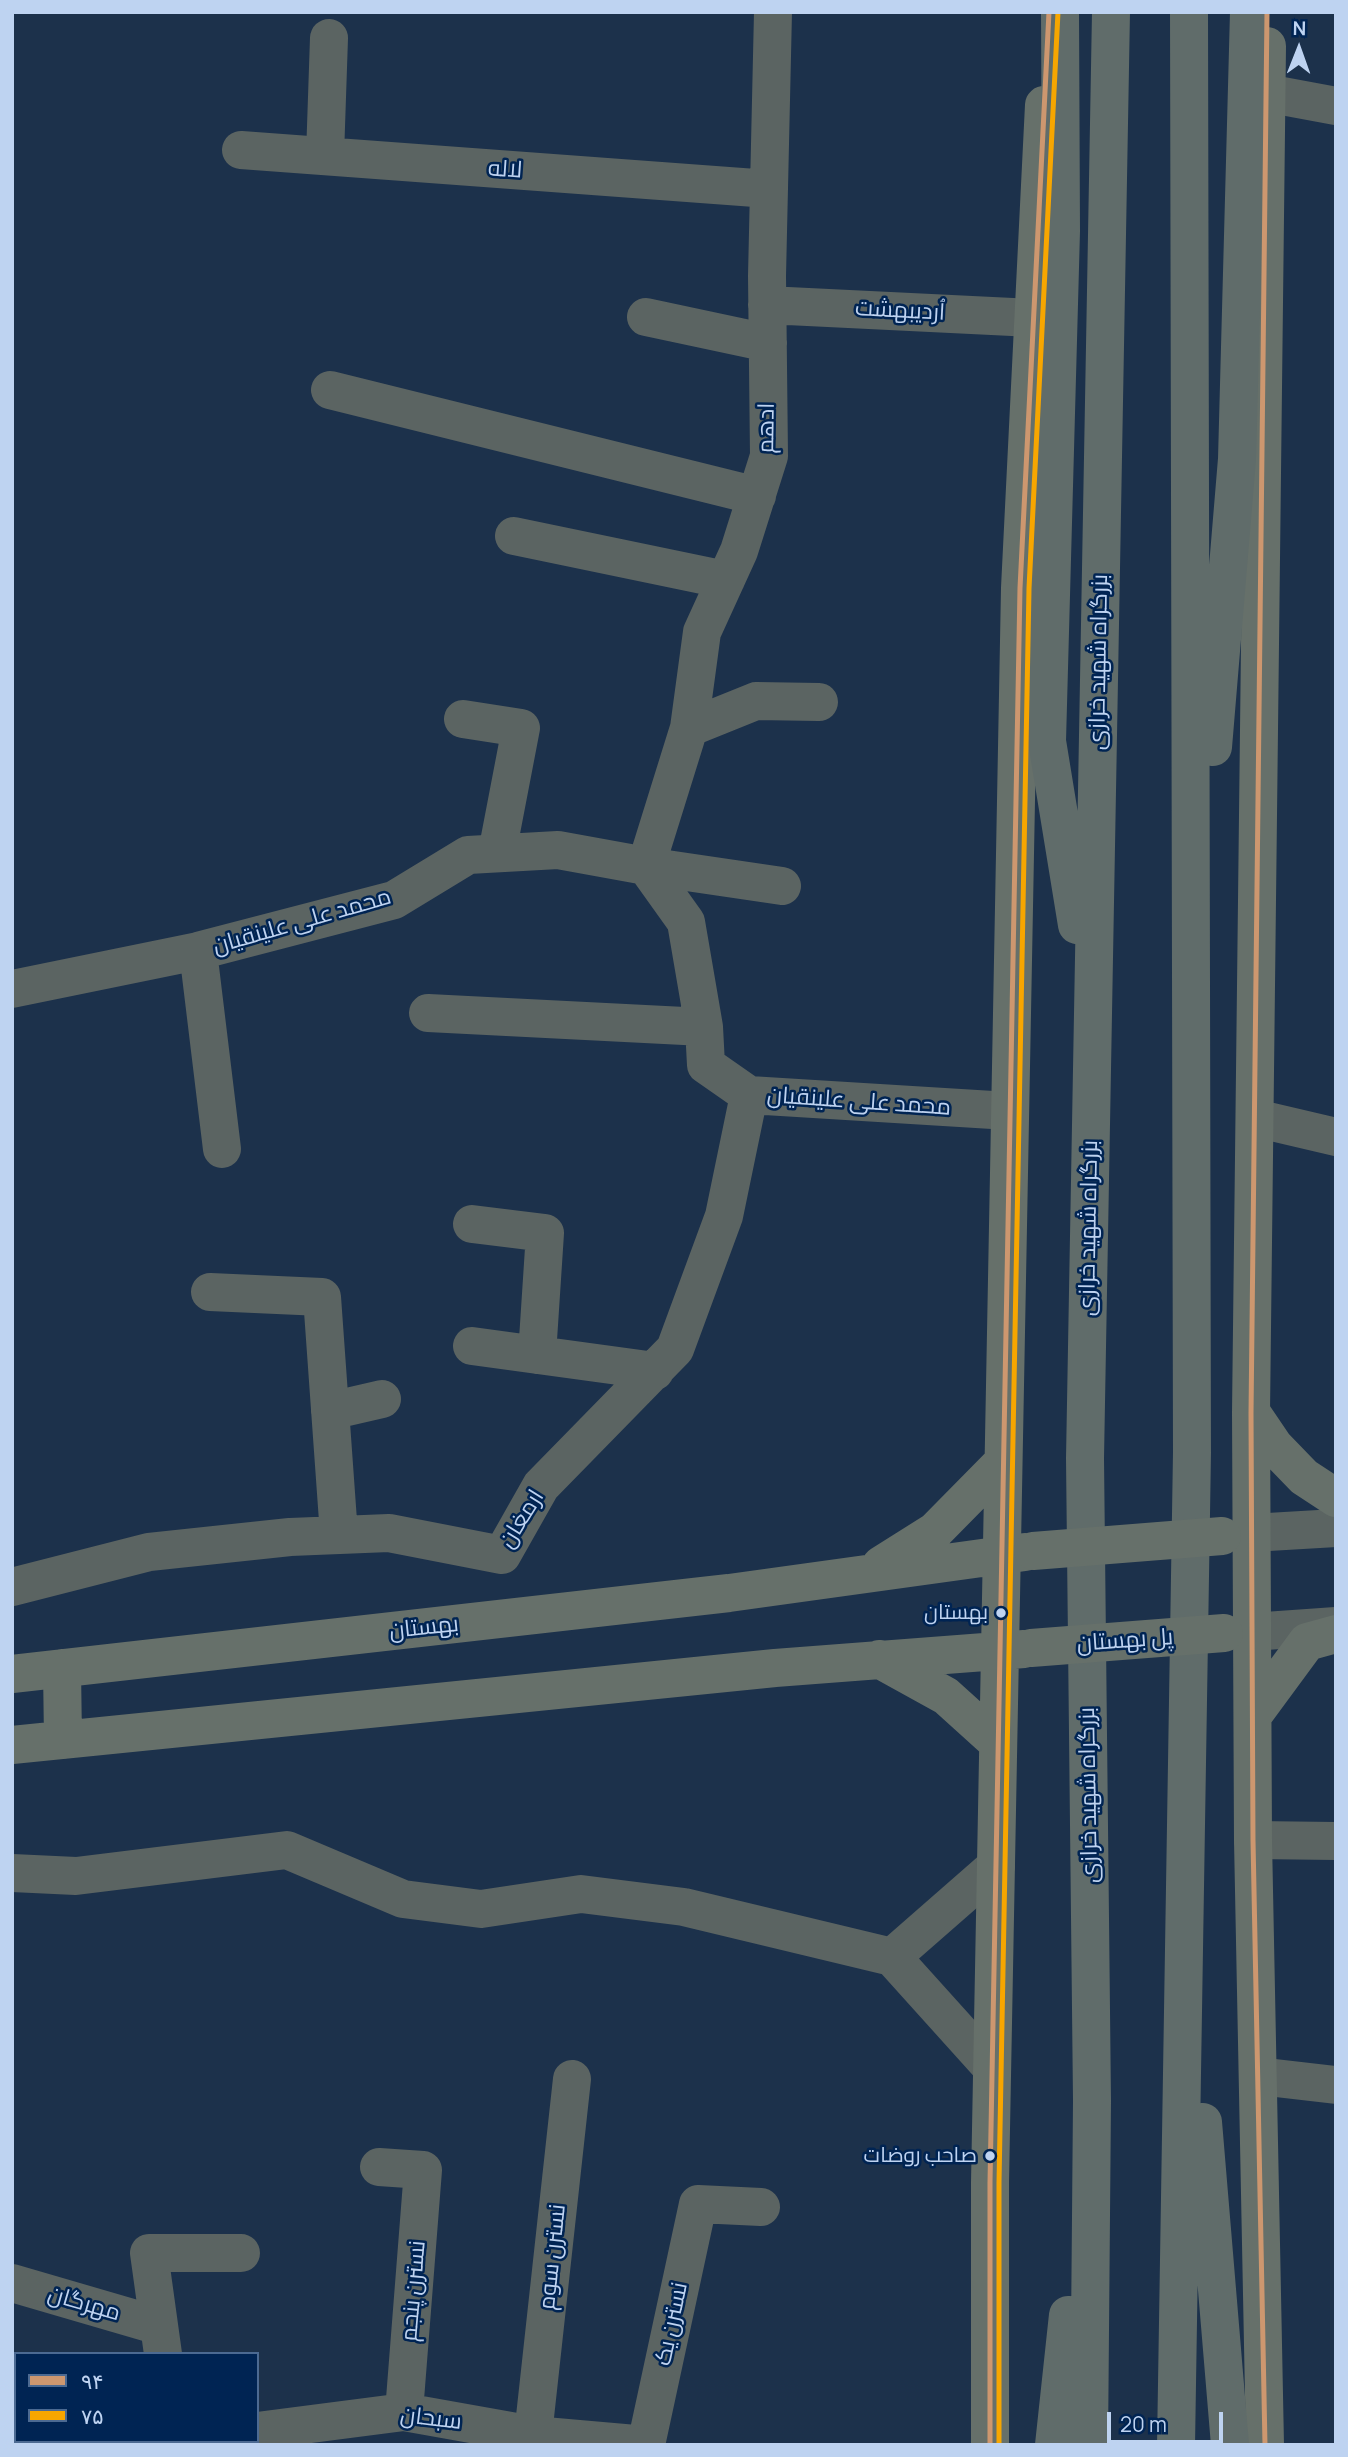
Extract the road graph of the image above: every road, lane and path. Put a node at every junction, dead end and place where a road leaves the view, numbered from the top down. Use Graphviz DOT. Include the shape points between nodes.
graph roads {
  1 [pos="773,12"];
  2 [pos="1049,12"];
  3 [pos="1059,12"];
  4 [pos="1111,12"];
  5 [pos="1189,12"];
  6 [pos="1250,12"];
  7 [pos="1267,12"];
  8 [pos="329,38"];
  9 [pos="1266,93"];
  10 [pos="1336,106"];
  11 [pos="241,150"];
  12 [pos="325,156"];
  13 [pos="769,189"];
  14 [pos="767,305"];
  15 [pos="646,317"];
  16 [pos="1034,318"];
  17 [pos="768,343"];
  18 [pos="330,390"];
  19 [pos="757,496"];
  20 [pos="514,536"];
  21 [pos="726,580"];
  22 [pos="819,702"];
  23 [pos="463,719"];
  24 [pos="689,728"];
  25 [pos="497,853"];
  26 [pos="646,866"];
  27 [pos="782,886"];
  28 [pos="198,951"];
  29 [pos="12,989"];
  30 [pos="428,1013"];
  31 [pos="1192,1018"];
  32 [pos="1093,1021"];
  33 [pos="704,1027"];
  34 [pos="750,1095"];
  35 [pos="1009,1111"];
  36 [pos="1255,1118"];
  37 [pos="1336,1137"];
  38 [pos="222,1149"];
  39 [pos="472,1224"];
  40 [pos="209,1292"];
  41 [pos="472,1346"];
  42 [pos="537,1355"];
  43 [pos="655,1371"];
  44 [pos="382,1399"];
  45 [pos="330,1410"];
  46 [pos="1251,1412"];
  47 [pos="1003,1461"];
  48 [pos="1336,1498"];
  49 [pos="1336,1528"];
  50 [pos="339,1535"];
  51 [pos="1236,1535"];
  52 [pos="1017,1552"];
  53 [pos="867,1572"];
  54 [pos="12,1587"];
  55 [pos="1336,1626"];
  56 [pos="1238,1633"];
  57 [pos="1336,1634"];
  58 [pos="1015,1650"];
  59 [pos="880,1659"];
  60 [pos="62,1668"];
  61 [pos="12,1674"];
  62 [pos="1254,1714"];
  63 [pos="64,1740"];
  64 [pos="998,1743"];
  65 [pos="12,1745"];
  66 [pos="1253,1840"];
  67 [pos="1336,1841"];
  68 [pos="996,1866"];
  69 [pos="12,1873"];
  70 [pos="1185,1903"];
  71 [pos="892,1957"];
  72 [pos="992,2068"];
  73 [pos="1258,2076"];
  74 [pos="572,2079"];
  75 [pos="1336,2085"];
  76 [pos="1092,2101"];
  77 [pos="379,2166"];
  78 [pos="761,2207"];
  79 [pos="241,2253"];
  80 [pos="12,2283"];
  81 [pos="159,2339"];
  82 [pos="404,2412"];
  83 [pos="259,2431"];
  84 [pos="533,2435"];
  85 [pos="646,2445"];
  86 [pos="989,2445"];
  87 [pos="1054,2445"];
  88 [pos="1089,2445"];
  89 [pos="1176,2445"];
  90 [pos="1230,2445"];
  91 [pos="1265,2445"];
  1 -- 13 [label="street, ادهم"];
  2 -- 16 [label="main road"];
  3 -- 32 [label="highway" via="1060,231 1047,741"];
  4 -- 32 [label="highway, بزرگراه شهید خرازی"];
  5 -- 31 [label="highway"];
  6 -- 31 [label="highway" via="1237,459"];
  7 -- 9 [label="main road"];
  8 -- 12 [label="street"];
  9 -- 10 [label="street"];
  9 -- 36 [label="main road"];
  11 -- 12 [label="street, لاله"];
  12 -- 13 [label="street, لاله"];
  13 -- 14 [label="street, ادهم"];
  14 -- 16 [label="street, اُردیبهشت"];
  14 -- 17 [label="street, ادهم"];
  15 -- 17 [label="street"];
  16 -- 35 [label="main road" via="1020,588"];
  17 -- 19 [label="street, ادهم" via="769,456"];
  18 -- 19 [label="street"];
  19 -- 21 [label="street, ادهم"];
  20 -- 21 [label="street"];
  21 -- 24 [label="street, ادهم" via="702,632"];
  22 -- 24 [label="street" via="756,701"];
  23 -- 25 [label="street" via="521,728"];
  24 -- 26 [label="street, ادهم"];
  25 -- 26 [label="street, محمد علی علینقیان" via="558,850"];
  25 -- 28 [label="street, محمد علی علینقیان" via="468,855 394,900"];
  26 -- 27 [label="street"];
  26 -- 33 [label="street, محمد علی علینقیان" via="686,922"];
  28 -- 29 [label="street, محمد علی علینقیان"];
  28 -- 38 [label="street"];
  30 -- 33 [label="street"];
  31 -- 70 [label="highway"];
  32 -- 76 [label="highway, بزرگراه شهید خرازی" via="1085,1458"];
  33 -- 34 [label="street, محمد علی علینقیان" via="706,1065"];
  34 -- 35 [label="street, محمد علی علینقیان"];
  34 -- 43 [label="street, ارمغان" via="724,1216 675,1349"];
  35 -- 47 [label="main road"];
  36 -- 37 [label="street"];
  36 -- 46 [label="main road"];
  39 -- 42 [label="street" via="545,1233"];
  40 -- 45 [label="street" via="321,1297"];
  41 -- 42 [label="street"];
  42 -- 43 [label="street"];
  43 -- 50 [label="street, ارمغان" via="541,1486 502,1555 389,1533"];
  44 -- 45 [label="street"];
  45 -- 50 [label="street"];
  46 -- 48 [label="main road" via="1304,1477"];
  46 -- 51 [label="main road"];
  47 -- 52 [label="main road"];
  47 -- 53 [label="main road" via="934,1531"];
  49 -- 51 [label="street"];
  50 -- 54 [label="street, ارمغان" via="149,1552"];
  51 -- 52 [label="main road, bridge"];
  51 -- 56 [label="main road"];
  52 -- 53 [label="main road, بهستان"];
  52 -- 58 [label="main road"];
  53 -- 60 [label="main road, بهستان" via="729,1593"];
  55 -- 56 [label="street"];
  56 -- 58 [label="main road, پل بهستان, bridge"];
  56 -- 62 [label="main road"];
  57 -- 62 [label="main road" via="1307,1642"];
  58 -- 59 [label="main road"];
  58 -- 64 [label="main road"];
  59 -- 63 [label="main road"];
  59 -- 64 [label="main road" via="946,1696"];
  60 -- 61 [label="main road, بهستان"];
  60 -- 63 [label="main road"];
  62 -- 66 [label="main road"];
  63 -- 65 [label="main road"];
  64 -- 68 [label="main road"];
  66 -- 67 [label="street"];
  66 -- 73 [label="main road"];
  68 -- 71 [label="street"];
  68 -- 72 [label="main road"];
  69 -- 71 [label="street" via="76,1876 287,1850 403,1899 481,1909 581,1894 684,1907"];
  70 -- 89 [label="highway"];
  70 -- 90 [label="highway"];
  71 -- 72 [label="street"];
  72 -- 86 [label="main road"];
  73 -- 75 [label="street"];
  73 -- 91 [label="main road"];
  74 -- 84 [label="street, نسترن سوم"];
  76 -- 87 [label="highway"];
  76 -- 88 [label="highway, بزرگراه شهید خرازی"];
  77 -- 82 [label="street, نسترن پنجم" via="423,2170"];
  78 -- 85 [label="street, نسترن یک" via="698,2204"];
  79 -- 81 [label="street" via="149,2253"];
  80 -- 81 [label="street, مهرگان"];
  82 -- 83 [label="street, سبحان"];
  82 -- 84 [label="street, سبحان"];
  84 -- 85 [label="street, سبحان"];
}
